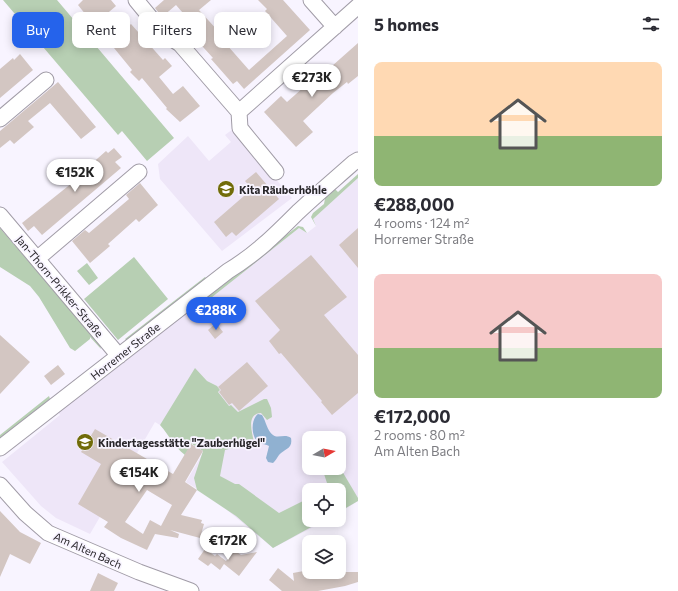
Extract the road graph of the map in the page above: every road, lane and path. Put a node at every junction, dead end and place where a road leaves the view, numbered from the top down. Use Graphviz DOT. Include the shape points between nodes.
graph roads {
  1 [pos="136,0"];
  2 [pos="311,0"];
  3 [pos="358,6"];
  4 [pos="335,27"];
  5 [pos="46,80"];
  6 [pos="239,112"];
  7 [pos="0,119"];
  8 [pos="358,160"];
  9 [pos="139,172"];
  10 [pos="276,172"];
  11 [pos="0,215"];
  12 [pos="37,259"];
  13 [pos="119,356"];
  14 [pos="0,448"];
  15 [pos="0,484"];
  16 [pos="191,591"];
  1 -- 6 [label="street" via="164,34 180,44"];
  2 -- 4 [label="street"];
  3 -- 4 [label="street"];
  4 -- 6 [label="street"];
  5 -- 7 [label="street"];
  6 -- 10 [label="street" via="240,128"];
  8 -- 13 [label="street, Horremer Straße" via="276,235"];
  9 -- 12 [label="street"];
  11 -- 12 [label="street, Jan-Thorn-Prikker-Straße"];
  12 -- 13 [label="street, Jan-Thorn-Prikker-Straße"];
  13 -- 14 [label="street, Horremer Straße"];
  15 -- 16 [label="street, Am Alten Bach" via="25,513 48,533"];
}
